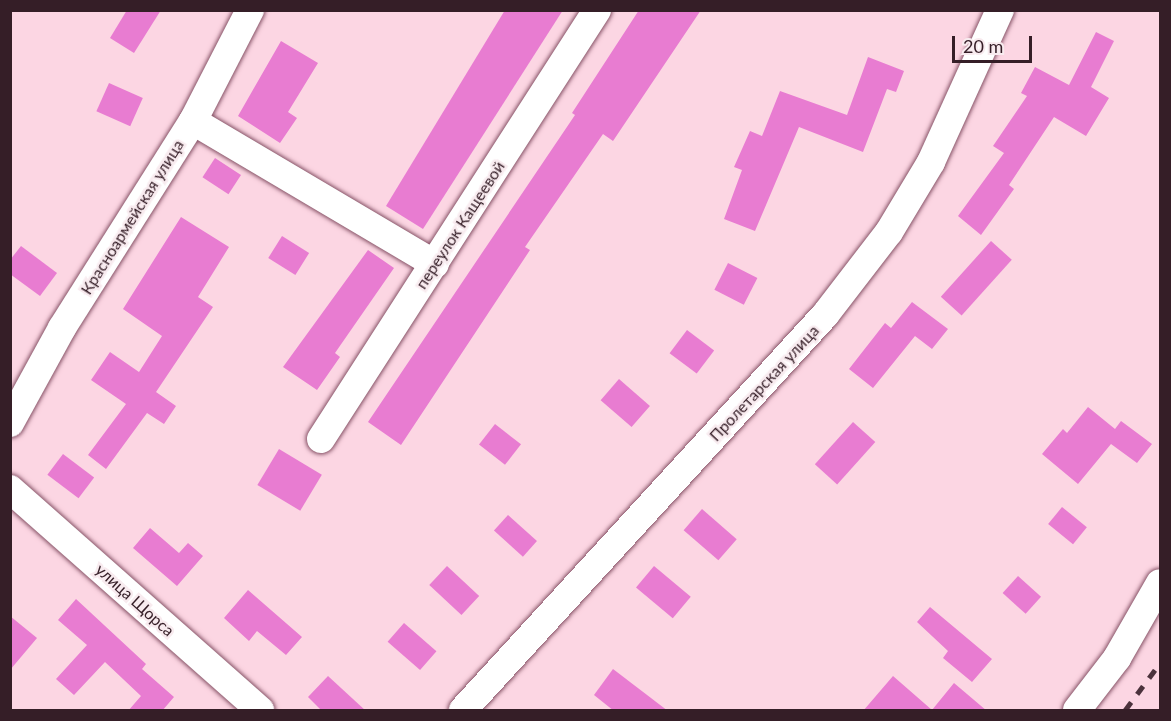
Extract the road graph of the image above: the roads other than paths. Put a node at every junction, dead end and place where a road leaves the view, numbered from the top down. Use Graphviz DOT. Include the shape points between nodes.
graph roads {
  1 [pos="250,10"];
  2 [pos="597,10"];
  3 [pos="1000,10"];
  4 [pos="193,121"];
  5 [pos="435,264"];
  6 [pos="10,423"];
  7 [pos="321,439"];
  8 [pos="10,489"];
  9 [pos="1161,582"];
  10 [pos="260,711"];
  11 [pos="463,711"];
  12 [pos="1077,711"];
  1 -- 4 [label="street, Красноармейская улица"];
  2 -- 5 [label="street, переулок Кащеевой"];
  3 -- 11 [label="street, Пролетарская улица" via="930,162 889,232 825,315"];
  4 -- 5 [label="street"];
  4 -- 6 [label="street, Красноармейская улица" via="62,328"];
  5 -- 7 [label="street, переулок Кащеевой"];
  8 -- 10 [label="street, улица Щорса"];
  9 -- 12 [label="street" via="1117,658"];
}
